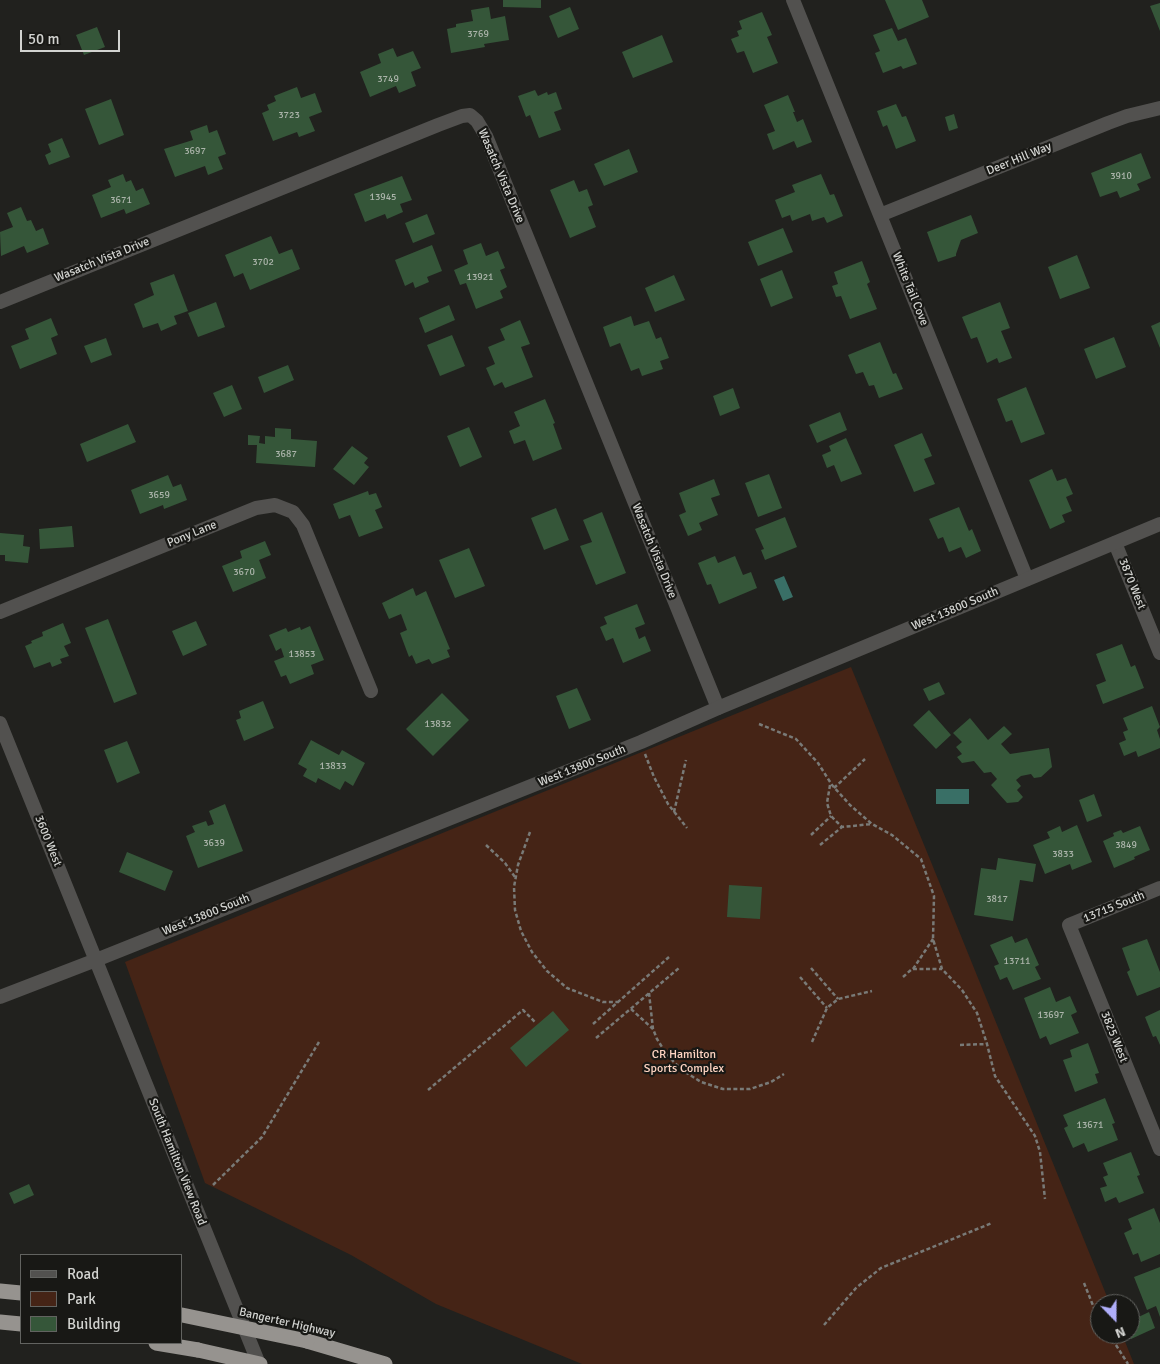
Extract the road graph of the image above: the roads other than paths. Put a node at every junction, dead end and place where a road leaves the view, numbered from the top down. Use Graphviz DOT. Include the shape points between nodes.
graph roads {
  1 [pos="793,0"];
  2 [pos="1160,108"];
  3 [pos="880,215"];
  4 [pos="0,302"];
  5 [pos="1160,524"];
  6 [pos="1115,543"];
  7 [pos="1027,579"];
  8 [pos="0,612"];
  9 [pos="1160,653"];
  10 [pos="371,691"];
  11 [pos="718,708"];
  12 [pos="0,723"];
  13 [pos="1160,888"];
  14 [pos="1069,925"];
  15 [pos="96,960"];
  16 [pos="0,996"];
  17 [pos="1160,1149"];
  18 [pos="0,1291"];
  19 [pos="20,1293"];
  20 [pos="182,1314"];
  21 [pos="0,1322"];
  22 [pos="20,1324"];
  23 [pos="162,1344"];
  24 [pos="259,1364"];
  25 [pos="385,1364"];
  1 -- 3 [label="street, White Tail Cove"];
  2 -- 3 [label="street, Deer Hill Way" via="1108,123"];
  3 -- 7 [label="street, White Tail Cove"];
  4 -- 11 [label="street, Wasatch Vista Drive" via="438,125 470,115 486,136"];
  5 -- 6 [label="street, West 13800 South"];
  6 -- 7 [label="street, West 13800 South"];
  6 -- 9 [label="street, 3870 West"];
  7 -- 11 [label="street, West 13800 South"];
  8 -- 10 [label="street, Pony Lane" via="256,508 266,505 284,508 293,512 307,532"];
  11 -- 15 [label="street, West 13800 South"];
  12 -- 15 [label="street, 3600 West"];
  13 -- 14 [label="street, 13715 South"];
  14 -- 17 [label="street, 3825 West"];
  15 -- 16 [label="street, West 13800 South"];
  15 -- 24 [label="street, South Hamilton View Road"];
  18 -- 19 [label="highway"];
  20 -- 25 [label="highway, Bangerter Highway, bridge" via="307,1341"];
  21 -- 22 [label="highway"];
  23 -- 24 [label="highway, bridge"];
}
